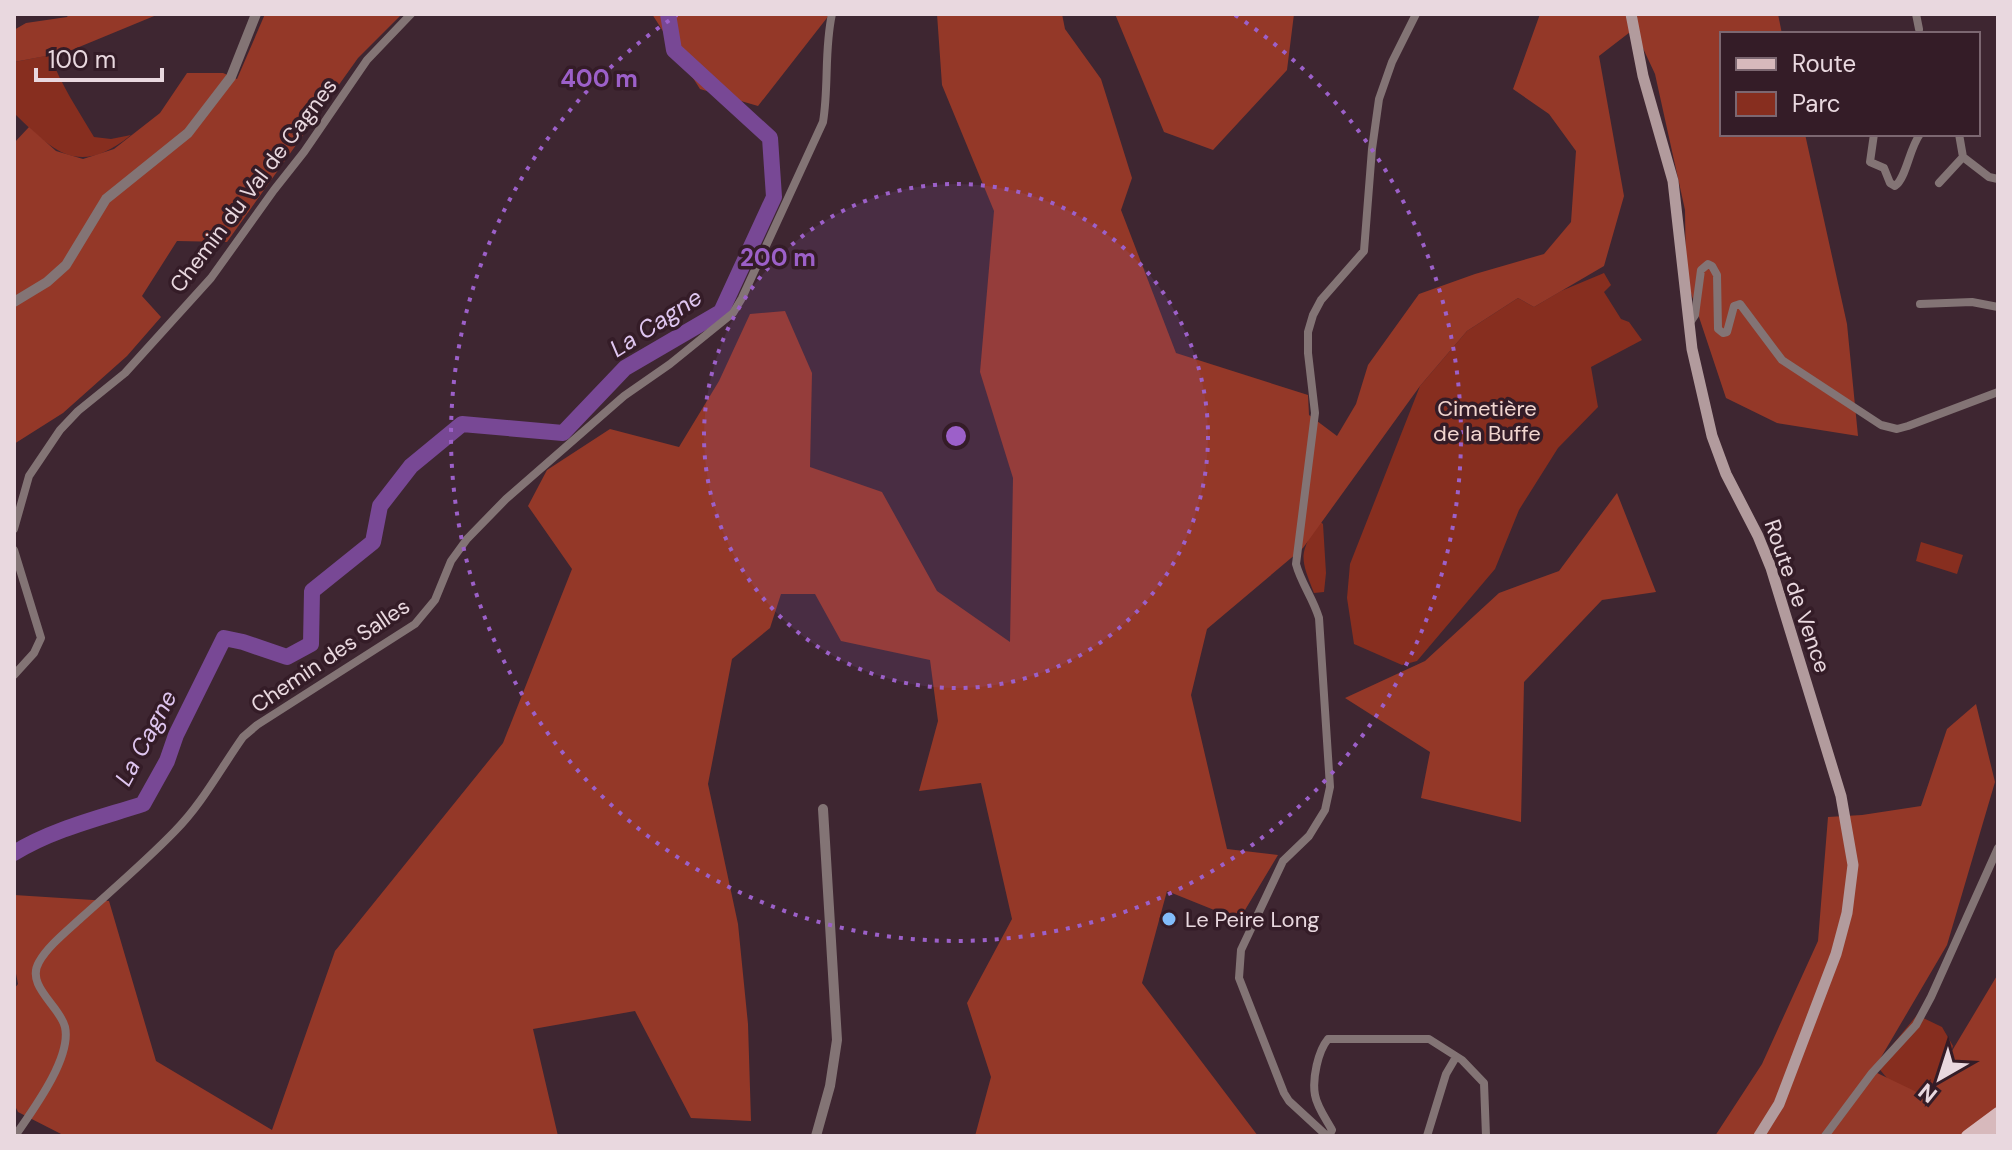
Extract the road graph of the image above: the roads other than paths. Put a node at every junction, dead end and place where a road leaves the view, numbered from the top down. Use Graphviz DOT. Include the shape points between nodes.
graph roads {
  1 [pos="256,14"];
  2 [pos="411,14"];
  3 [pos="832,14"];
  4 [pos="1416,14"];
  5 [pos="1631,14"];
  6 [pos="1916,14"];
  7 [pos="1919,29"];
  8 [pos="1874,136"];
  9 [pos="1919,136"];
  10 [pos="1959,136"];
  11 [pos="1963,157"];
  12 [pos="1998,179"];
  13 [pos="1939,183"];
  14 [pos="14,302"];
  15 [pos="1920,304"];
  16 [pos="1998,307"];
  17 [pos="1689,324"];
  18 [pos="1998,392"];
  19 [pos="14,529"];
  20 [pos="14,550"];
  21 [pos="14,675"];
  22 [pos="823,809"];
  23 [pos="1998,848"];
  24 [pos="1456,1057"];
  25 [pos="1998,1113"];
  26 [pos="1998,1125"];
  27 [pos="15,1136"];
  28 [pos="816,1136"];
  29 [pos="1328,1136"];
  30 [pos="1427,1136"];
  31 [pos="1486,1136"];
  32 [pos="1759,1136"];
  33 [pos="1825,1136"];
  34 [pos="1967,1136"];
  35 [pos="1983,1136"];
  1 -- 14 [label="street" via="231,77 188,133 106,199 66,265"];
  2 -- 19 [label="street, Chemin du Val de Cagnes" via="367,60 211,278 125,373 60,430 29,476"];
  3 -- 27 [label="street, Chemin des Salles" via="823,122 733,313 624,396 506,499 467,539 435,600 415,624 243,737 177,829 38,963 40,987 65,1026 64,1044 40,1099"];
  4 -- 29 [label="street" via="1379,99 1364,251 1321,300 1308,332 1315,413 1296,564 1319,618 1330,787 1325,810 1309,836 1283,861 1241,950 1239,978 1284,1093"];
  5 -- 17 [label="main road, Route de Vence" via="1673,181"];
  6 -- 7 [label="street"];
  8 -- 9 [label="street" via="1870,162 1884,168 1895,186 1903,179"];
  10 -- 11 [label="street"];
  11 -- 12 [label="street"];
  11 -- 13 [label="street"];
  15 -- 16 [label="street"];
  17 -- 18 [label="street" via="1701,270 1708,264 1717,275 1718,329 1727,332 1731,312 1740,304 1782,360 1881,425 1908,426"];
  17 -- 32 [label="main road, Route de Vence" via="1712,436 1771,568 1841,796 1853,865 1836,954 1779,1104"];
  20 -- 21 [label="street" via="41,638"];
  22 -- 28 [label="street" via="837,1040"];
  23 -- 33 [label="street" via="1916,1025"];
  24 -- 29 [label="street" via="1418,1037 1328,1039 1315,1092 1332,1130"];
  24 -- 30 [label="street"];
  24 -- 31 [label="street" via="1484,1083"];
  25 -- 34 [label="main road"];
  26 -- 35 [label="main road"];
}
